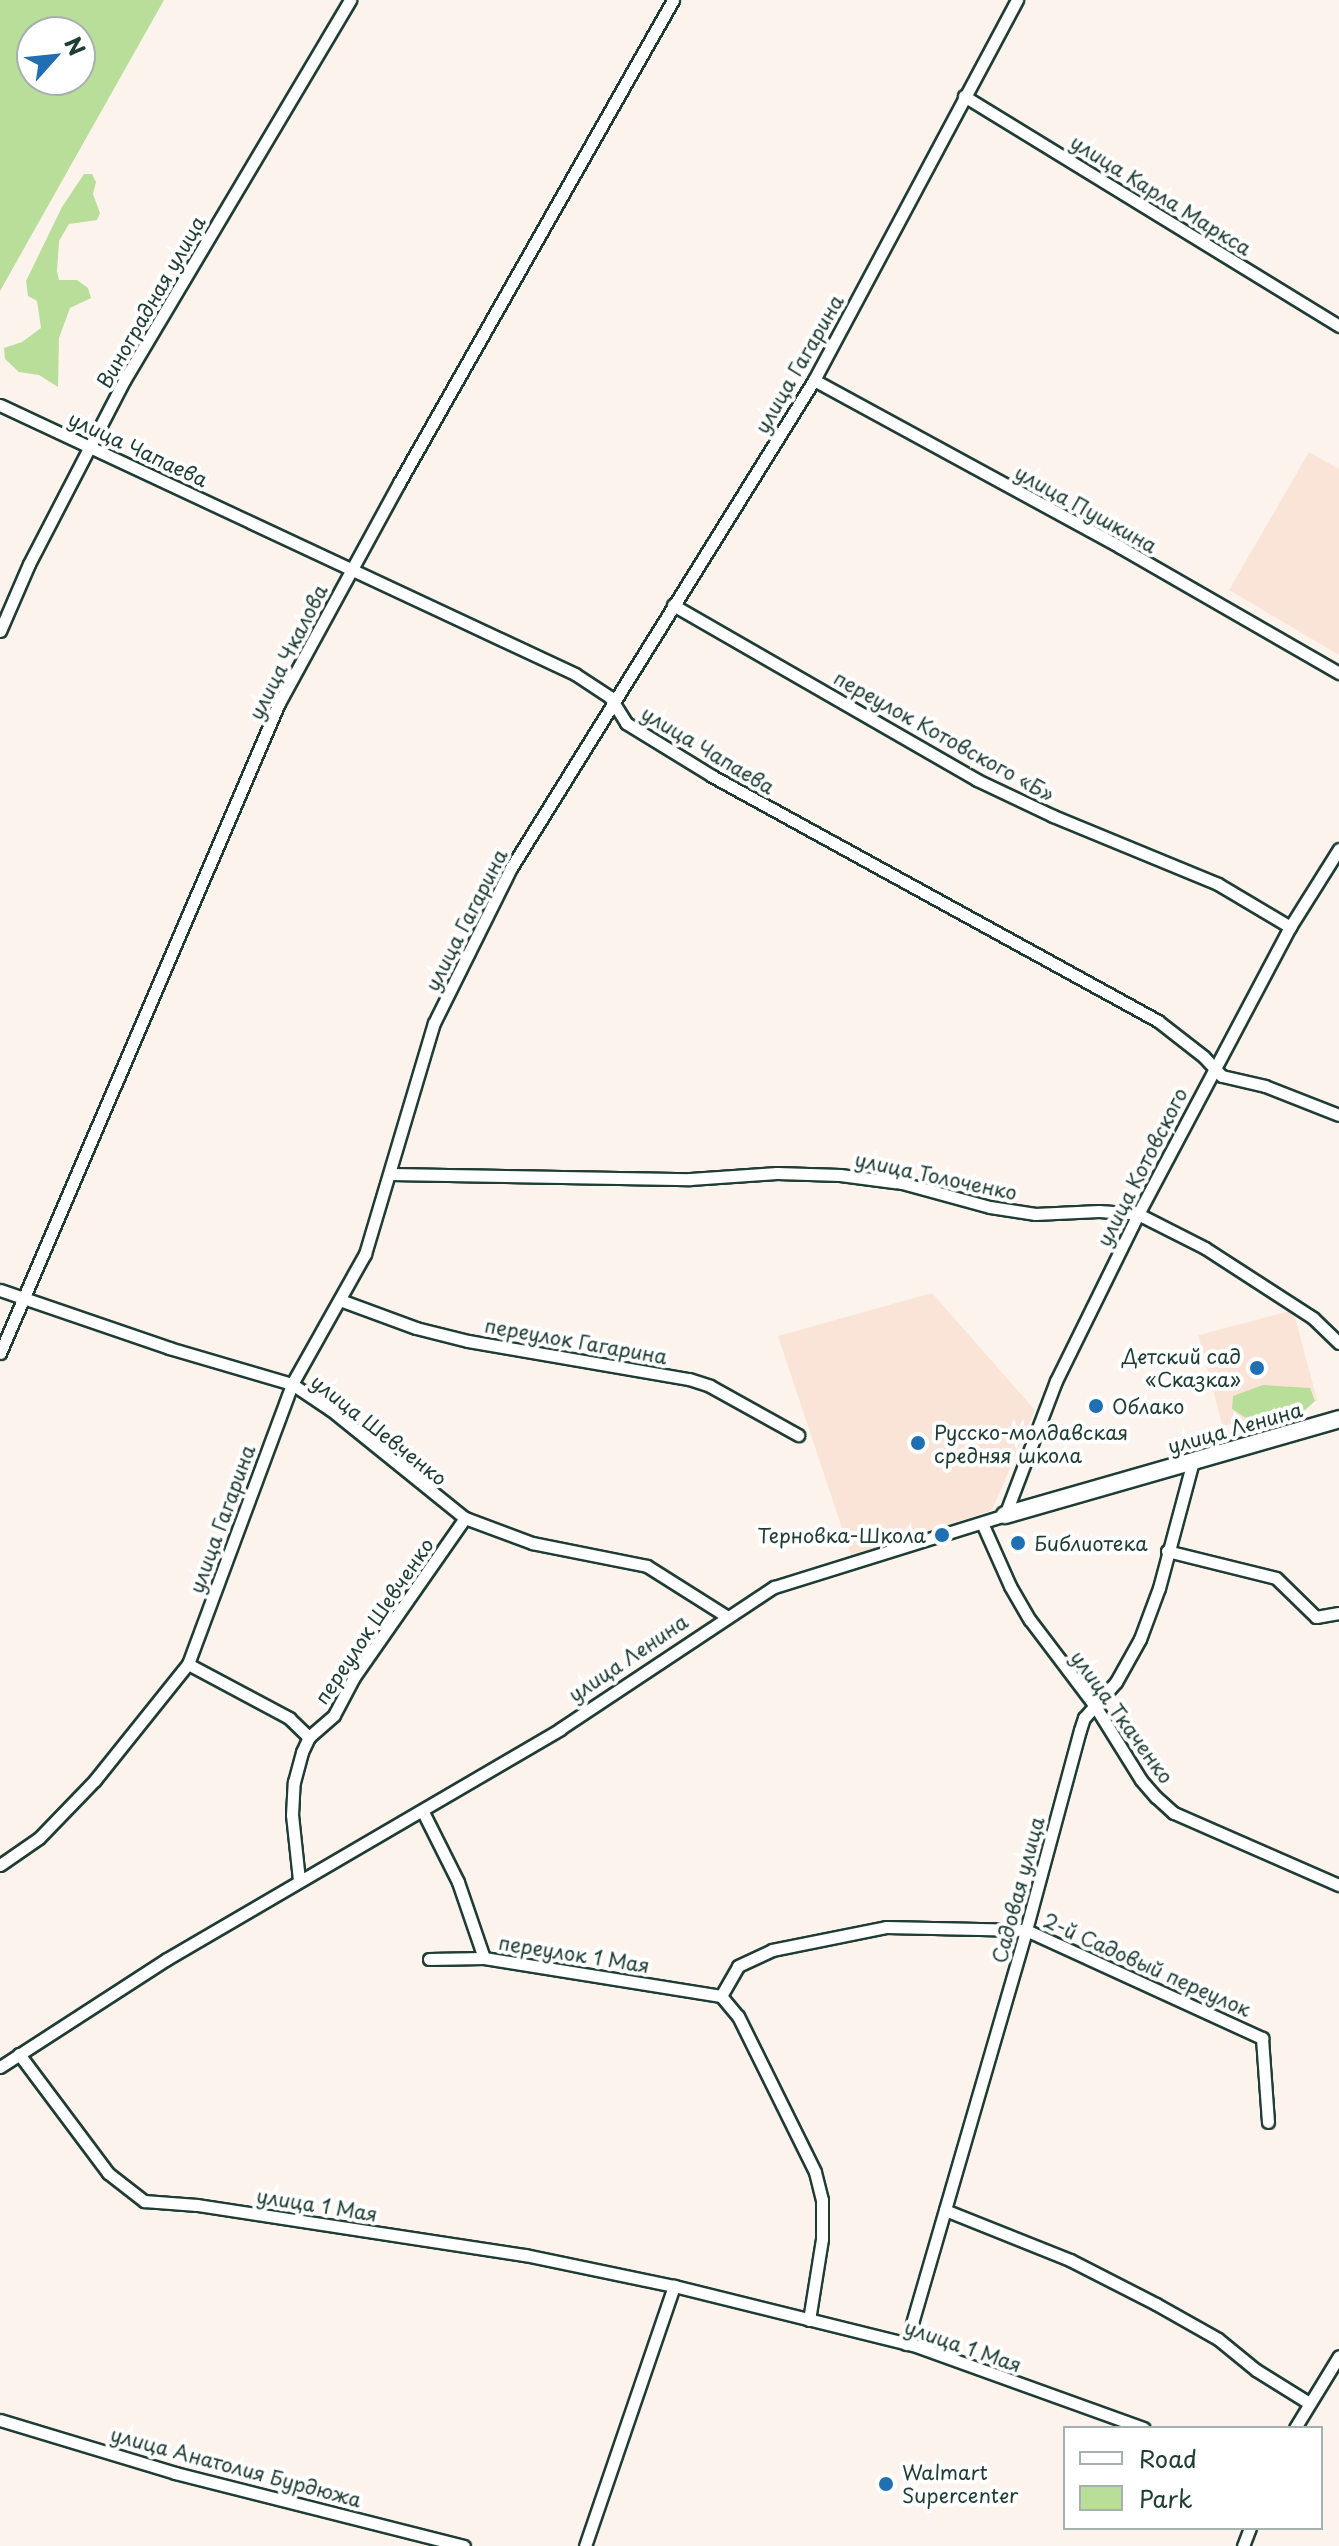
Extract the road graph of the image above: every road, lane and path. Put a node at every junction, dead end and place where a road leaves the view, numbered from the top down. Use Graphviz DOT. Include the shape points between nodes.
graph roads {
  1 [pos="350,0"];
  2 [pos="673,0"];
  3 [pos="1017,0"];
  4 [pos="964,96"];
  5 [pos="1339,326"];
  6 [pos="814,380"];
  7 [pos="0,405"];
  8 [pos="91,448"];
  9 [pos="352,568"];
  10 [pos="673,605"];
  11 [pos="0,631"];
  12 [pos="1339,673"];
  13 [pos="613,703"];
  14 [pos="1339,849"];
  15 [pos="1290,927"];
  16 [pos="1212,1070"];
  17 [pos="1339,1115"];
  18 [pos="391,1174"];
  19 [pos="1138,1214"];
  20 [pos="0,1290"];
  21 [pos="21,1299"];
  22 [pos="340,1300"];
  23 [pos="1339,1343"];
  24 [pos="0,1353"];
  25 [pos="292,1384"];
  26 [pos="1339,1419"];
  27 [pos="798,1435"];
  28 [pos="1193,1461"];
  29 [pos="1005,1515"];
  30 [pos="465,1518"];
  31 [pos="982,1523"];
  32 [pos="1167,1551"];
  33 [pos="1339,1613"];
  34 [pos="726,1616"];
  35 [pos="188,1664"];
  36 [pos="1095,1706"];
  37 [pos="309,1737"];
  38 [pos="423,1812"];
  39 [pos="0,1865"];
  40 [pos="299,1880"];
  41 [pos="1339,1885"];
  42 [pos="1026,1930"];
  43 [pos="484,1958"];
  44 [pos="429,1959"];
  45 [pos="721,1996"];
  46 [pos="19,2054"];
  47 [pos="0,2067"];
  48 [pos="1268,2122"];
  49 [pos="945,2210"];
  50 [pos="674,2286"];
  51 [pos="809,2320"];
  52 [pos="906,2344"];
  53 [pos="1339,2356"];
  54 [pos="1309,2403"];
  55 [pos="0,2420"];
  56 [pos="1138,2426"];
  57 [pos="1296,2426"];
  58 [pos="464,2546"];
  59 [pos="585,2546"];
  1 -- 8 [label="street, Виноградная улица" via="125,379"];
  2 -- 9 [label="street, улица Чкалова"];
  3 -- 4 [label="street, улица Гагарина"];
  4 -- 5 [label="street, улица Карла Маркса"];
  4 -- 6 [label="street, улица Гагарина"];
  6 -- 10 [label="street, улица Гагарина"];
  6 -- 12 [label="street, улица Пушкина"];
  7 -- 8 [label="street, улица Чапаева"];
  8 -- 9 [label="street, улица Чапаева"];
  8 -- 11 [label="street, Виноградная улица"];
  9 -- 13 [label="street, улица Чапаева" via="575,674"];
  9 -- 21 [label="street, улица Чкалова" via="279,703"];
  10 -- 13 [label="street, улица Гагарина"];
  10 -- 15 [label="street, переулок Котовского «Б»" via="977,780 1218,884"];
  13 -- 16 [label="street, улица Чапаева" via="626,723 712,776 1158,1021 1204,1057"];
  13 -- 18 [label="street, улица Гагарина" via="511,868 434,1023"];
  14 -- 15 [label="street, улица Котовского"];
  15 -- 16 [label="street, улица Котовского"];
  16 -- 17 [label="street"];
  16 -- 19 [label="street, улица Котовского"];
  18 -- 19 [label="street, улица Толоченко" via="690,1179 840,1175 902,1183 1035,1214"];
  18 -- 22 [label="street, улица Гагарина" via="365,1254"];
  19 -- 23 [label="street, улица Толоченко" via="1205,1248 1313,1318"];
  19 -- 29 [label="street, улица Котовского" via="1056,1381"];
  20 -- 21 [label="street, улица Шевченко"];
  21 -- 24 [label="street, улица Чкалова"];
  21 -- 25 [label="street, улица Шевченко"];
  22 -- 25 [label="street, улица Гагарина"];
  22 -- 27 [label="street, переулок Гагарина" via="468,1341 689,1379"];
  25 -- 30 [label="street, улица Шевченко"];
  25 -- 35 [label="street, улица Гагарина"];
  26 -- 28 [label="street, улица Ленина"];
  28 -- 29 [label="street, улица Ленина"];
  28 -- 32 [label="street, Садовая улица"];
  29 -- 31 [label="street, улица Ленина"];
  30 -- 34 [label="street, улица Шевченко" via="532,1543 647,1566"];
  30 -- 37 [label="street, переулок Шевченко" via="354,1677 334,1715"];
  31 -- 34 [label="street, улица Ленина" via="802,1576"];
  31 -- 36 [label="street, улица Ткаченко" via="1030,1620"];
  32 -- 33 [label="street" via="1276,1578 1316,1617"];
  32 -- 36 [label="street, Садовая улица" via="1140,1639 1116,1682"];
  34 -- 38 [label="street, улица Ленина" via="560,1729"];
  35 -- 37 [label="street" via="289,1718"];
  35 -- 39 [label="street, улица Гагарина" via="95,1780 39,1838"];
  36 -- 41 [label="street, улица Ткаченко" via="1141,1780 1174,1813"];
  36 -- 42 [label="street, Садовая улица" via="1080,1730"];
  37 -- 40 [label="street, переулок Шевченко" via="294,1782"];
  38 -- 40 [label="street, улица Ленина"];
  38 -- 43 [label="street, переулок 1 Мая" via="458,1882"];
  40 -- 46 [label="street, улица Ленина"];
  42 -- 45 [label="street" via="886,1927 772,1950 738,1966"];
  42 -- 48 [label="street, 2-й Садовый переулок" via="1262,2038"];
  42 -- 49 [label="street, Садовая улица"];
  43 -- 44 [label="street"];
  43 -- 45 [label="street, переулок 1 Мая"];
  45 -- 51 [label="street" via="738,2016 815,2172 822,2200 822,2239"];
  46 -- 47 [label="street, улица Ленина"];
  46 -- 50 [label="street, улица 1 Мая" via="108,2173 144,2201 525,2255"];
  49 -- 52 [label="street, Садовая улица"];
  49 -- 54 [label="street" via="1070,2260 1156,2304 1218,2339"];
  50 -- 51 [label="street, улица 1 Мая"];
  50 -- 59 [label="street"];
  51 -- 52 [label="street, улица 1 Мая"];
  52 -- 56 [label="street, улица 1 Мая"];
  53 -- 54 [label="street"];
  54 -- 57 [label="street"];
  55 -- 58 [label="street, улица Анатолия Бурдюжа" via="175,2473"];
}
